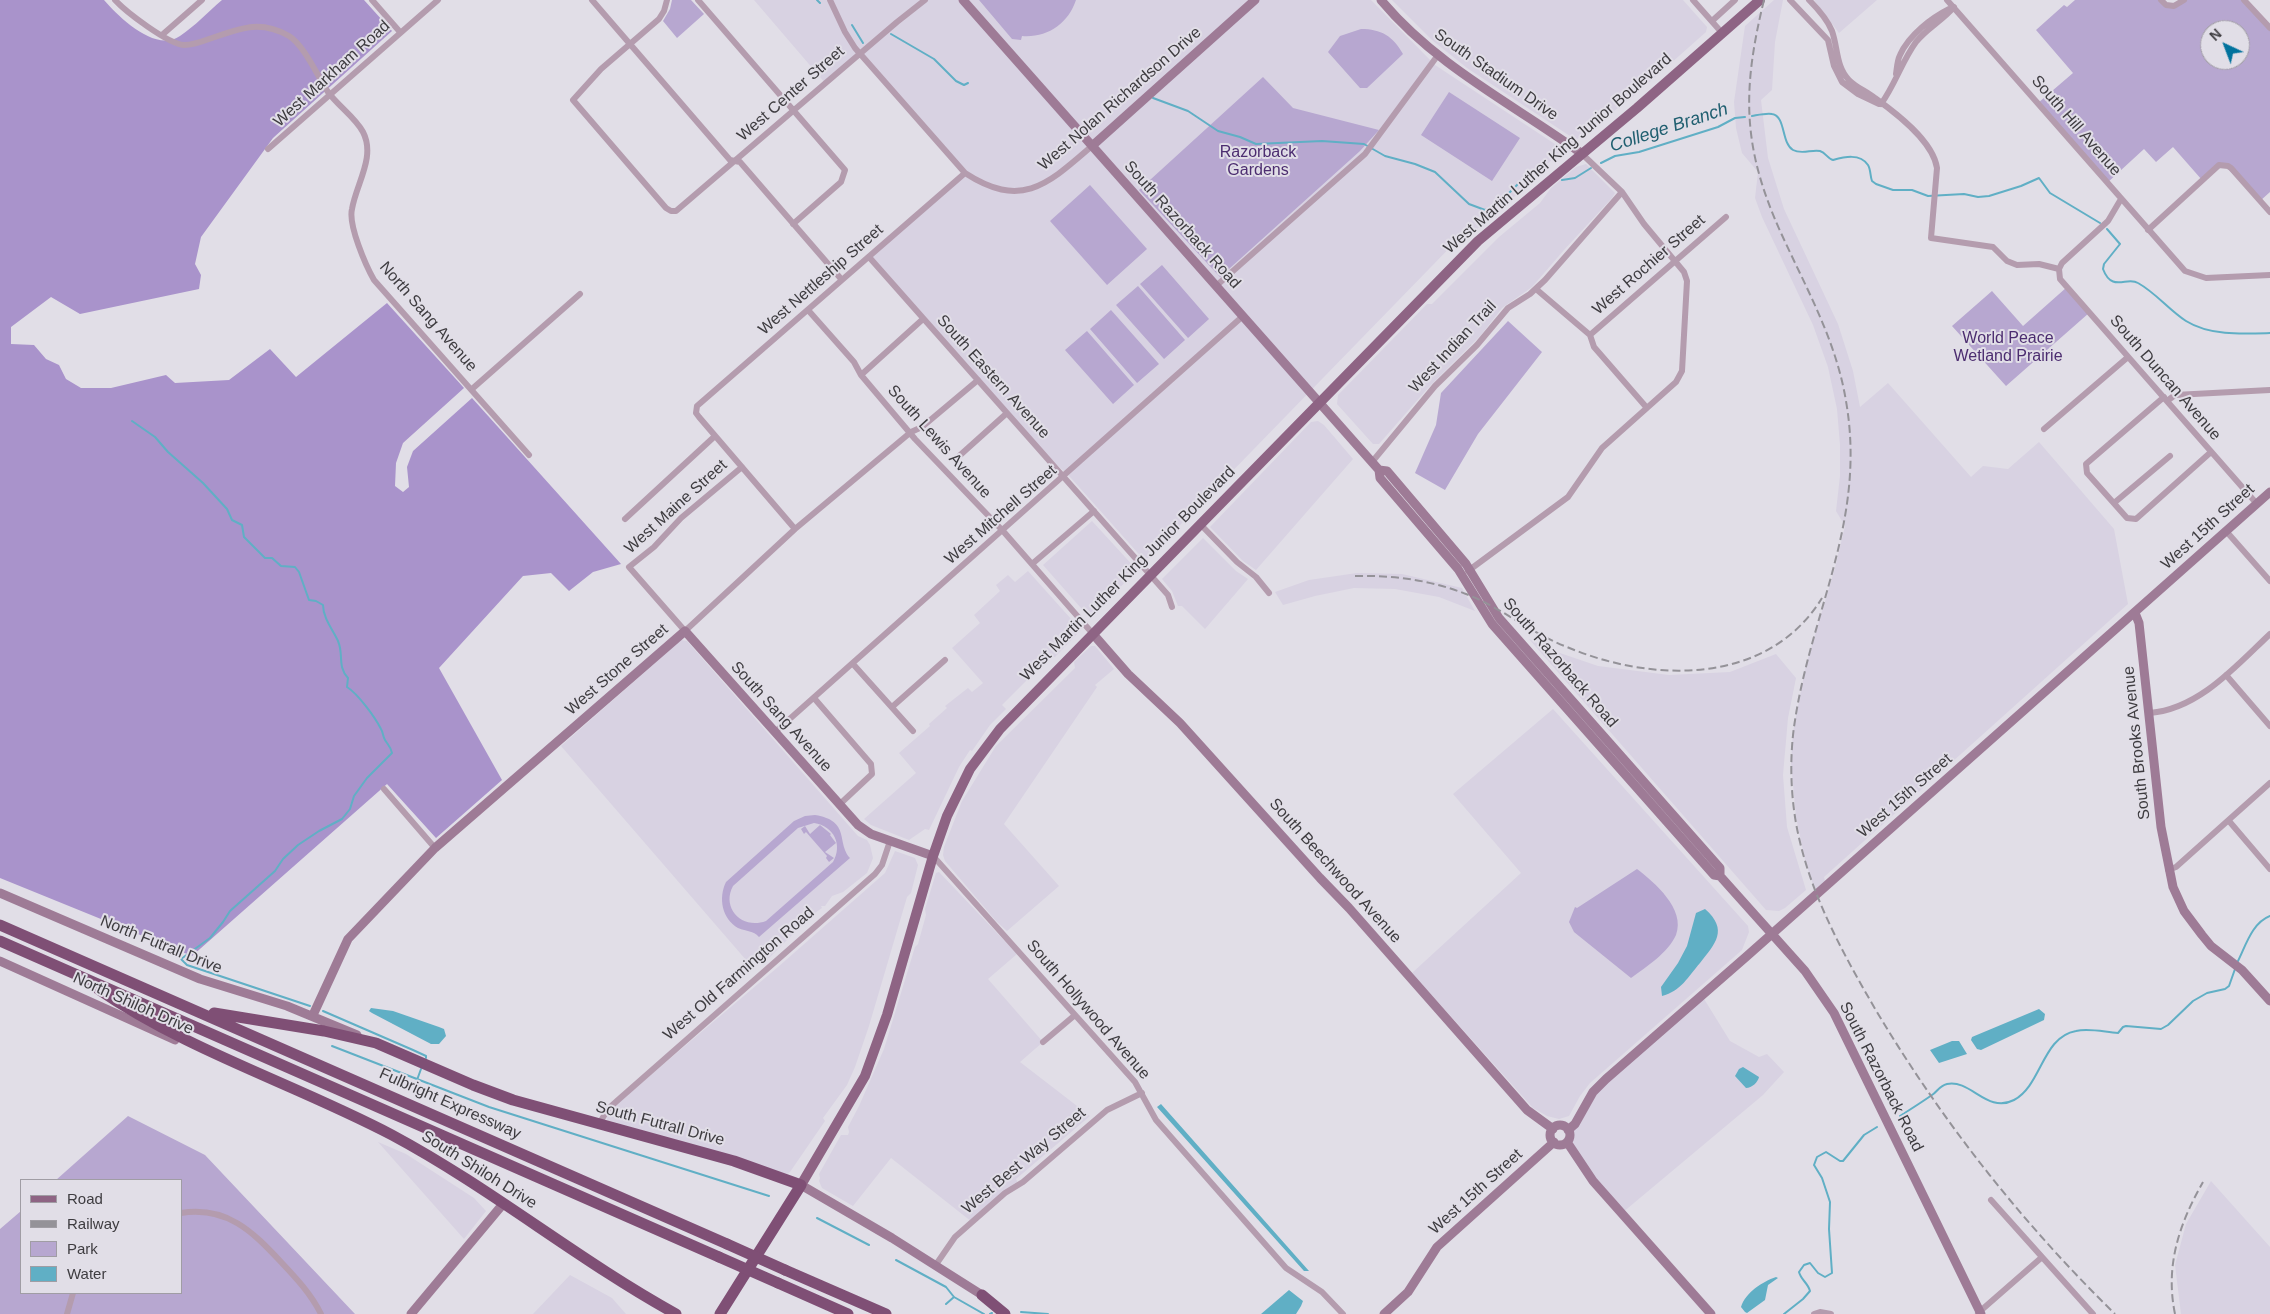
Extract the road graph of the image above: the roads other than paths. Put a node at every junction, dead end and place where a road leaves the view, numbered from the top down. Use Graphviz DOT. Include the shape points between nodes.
graph roads {
  1 [pos="115,0"];
  2 [pos="202,0"];
  3 [pos="372,0"];
  4 [pos="438,0"];
  5 [pos="592,0"];
  6 [pos="667,0"];
  7 [pos="698,0"];
  8 [pos="830,0"];
  9 [pos="925,0"];
  10 [pos="963,0"];
  11 [pos="1255,0"];
  12 [pos="1382,0"];
  13 [pos="1693,0"];
  14 [pos="1735,0"];
  15 [pos="1790,0"];
  16 [pos="1810,0"];
  17 [pos="1947,0"];
  18 [pos="2161,0"];
  19 [pos="2184,0"];
  20 [pos="2244,0"];
  21 [pos="1758,1"];
  22 [pos="1954,7"];
  23 [pos="1712,21"];
  24 [pos="2270,28"];
  25 [pos="400,32"];
  26 [pos="162,34"];
  27 [pos="1723,34"];
  28 [pos="630,44"];
  29 [pos="860,53"];
  30 [pos="1438,55"];
  31 [pos="330,94"];
  32 [pos="1881,104"];
  33 [pos="795,110"];
  34 [pos="1092,146"];
  35 [pos="268,149"];
  36 [pos="1582,153"];
  37 [pos="735,161"];
  38 [pos="966,173"];
  39 [pos="1622,192"];
  40 [pos="2121,199"];
  41 [pos="2270,212"];
  42 [pos="1726,217"];
  43 [pos="793,224"];
  44 [pos="2148,230"];
  45 [pos="869,257"];
  46 [pos="1676,261"];
  47 [pos="2059,269"];
  48 [pos="2270,275"];
  49 [pos="842,280"];
  50 [pos="1216,286"];
  51 [pos="1536,289"];
  52 [pos="580,294"];
  53 [pos="808,310"];
  54 [pos="1243,316"];
  55 [pos="923,319"];
  56 [pos="1590,335"];
  57 [pos="2128,357"];
  58 [pos="861,374"];
  59 [pos="978,380"];
  60 [pos="472,389"];
  61 [pos="2270,390"];
  62 [pos="2165,399"];
  63 [pos="1319,402"];
  64 [pos="1647,408"];
  65 [pos="1007,413"];
  66 [pos="2044,429"];
  67 [pos="911,432"];
  68 [pos="715,436"];
  69 [pos="2212,452"];
  70 [pos="529,455"];
  71 [pos="2170,456"];
  72 [pos="958,457"];
  73 [pos="1372,462"];
  74 [pos="742,467"];
  75 [pos="1064,478"];
  76 [pos="2270,492"];
  77 [pos="2114,503"];
  78 [pos="2257,504"];
  79 [pos="1094,511"];
  80 [pos="625,519"];
  81 [pos="1200,524"];
  82 [pos="795,528"];
  83 [pos="1003,531"];
  84 [pos="2226,531"];
  85 [pos="1032,564"];
  86 [pos="629,567"];
  87 [pos="1466,572"];
  88 [pos="1150,575"];
  89 [pos="2270,581"];
  90 [pos="1269,593"];
  91 [pos="1172,607"];
  92 [pos="2135,613"];
  93 [pos="685,631"];
  94 [pos="1093,634"];
  95 [pos="2270,634"];
  96 [pos="945,660"];
  97 [pos="853,664"];
  98 [pos="2226,675"];
  99 [pos="814,698"];
  100 [pos="892,707"];
  101 [pos="2150,714"];
  102 [pos="2270,726"];
  103 [pos="913,731"];
  104 [pos="775,732"];
  105 [pos="2270,783"];
  106 [pos="384,789"];
  107 [pos="840,804"];
  108 [pos="2229,821"];
  109 [pos="890,841"];
  110 [pos="435,848"];
  111 [pos="933,856"];
  112 [pos="2270,868"];
  113 [pos="2168,870"];
  114 [pos="0,893"];
  115 [pos="0,924"];
  116 [pos="1772,934"];
  117 [pos="0,941"];
  118 [pos="0,961"];
  119 [pos="75,974"];
  120 [pos="2270,1000"];
  121 [pos="191,1008"];
  122 [pos="313,1015"];
  123 [pos="1075,1015"];
  124 [pos="1043,1042"];
  125 [pos="376,1043"];
  126 [pos="254,1073"];
  127 [pos="1142,1093"];
  128 [pos="599,1124"];
  129 [pos="1552,1129"];
  130 [pos="1568,1130"];
  131 [pos="1554,1142"];
  132 [pos="1567,1142"];
  133 [pos="801,1185"];
  134 [pos="1991,1200"];
  135 [pos="503,1204"];
  136 [pos="182,1213"];
  137 [pos="2041,1258"];
  138 [pos="935,1266"];
  139 [pos="73,1294"];
  140 [pos="982,1294"];
  141 [pos="1979,1313"];
  142 [pos="67,1314"];
  143 [pos="321,1314"];
  144 [pos="412,1314"];
  145 [pos="676,1314"];
  146 [pos="720,1314"];
  147 [pos="848,1314"];
  148 [pos="886,1314"];
  149 [pos="1005,1314"];
  150 [pos="1343,1314"];
  151 [pos="1384,1314"];
  152 [pos="1711,1314"];
  153 [pos="1814,1314"];
  154 [pos="1831,1314"];
  155 [pos="2093,1314"];
  1 -- 26 [label="street, North Sang Avenue"];
  2 -- 26 [label="street"];
  3 -- 25 [label="street"];
  4 -- 25 [label="street, West Markham Road"];
  5 -- 28 [label="street"];
  6 -- 28 [label="street" via="662,15"];
  7 -- 33 [label="street"];
  8 -- 29 [label="street, West Nolan Richardson Drive" via="845,32"];
  9 -- 29 [label="street, West Center Street"];
  10 -- 34 [label="street, South Razorback Road"];
  11 -- 34 [label="street, West Nolan Richardson Drive"];
  12 -- 30 [label="street, South Stadium Drive"];
  13 -- 23 [label="street"];
  14 -- 23 [label="street"];
  15 -- 32 [label="street" via="1828,40 1834,66 1842,82 1858,94"];
  16 -- 32 [label="street" via="1828,21 1845,76"];
  17 -- 22 [label="street, South Hill Avenue"];
  18 -- 19 [label="street" via="2170,6"];
  20 -- 24 [label="street"];
  21 -- 27 [label="main road, West Martin Luther King Junior Boulevard"];
  22 -- 32 [label="street" via="1916,42"];
  22 -- 40 [label="street, South Hill Avenue"];
  23 -- 27 [label="street"];
  25 -- 31 [label="street, West Markham Road"];
  26 -- 31 [label="street, North Sang Avenue" via="172,43 184,45 246,26 266,27 290,37"];
  27 -- 36 [label="main road, West Martin Luther King Junior Boulevard"];
  28 -- 37 [label="street" via="730,160"];
  28 -- 37 [label="street, West Center Street" via="574,97 574,103 666,208 676,211"];
  29 -- 33 [label="street, West Center Street"];
  29 -- 38 [label="street, West Nolan Richardson Drive"];
  30 -- 36 [label="street, South Stadium Drive"];
  30 -- 50 [label="street" via="1366,152"];
  31 -- 35 [label="street, West Markham Road"];
  31 -- 60 [label="street, North Sang Avenue" via="362,132 366,143 366,165 351,210 367,268 374,280"];
  32 -- 47 [label="street" via="1913,129 1935,158 1931,238 1992,247 2007,261 2017,265 2039,264"];
  33 -- 37 [label="street, West Center Street"];
  33 -- 43 [label="street" via="842,166 845,174 841,182"];
  34 -- 38 [label="street, West Nolan Richardson Drive" via="1056,177 1029,190 989,187"];
  34 -- 50 [label="street, South Razorback Road"];
  36 -- 39 [label="street, South Stadium Drive"];
  36 -- 63 [label="main road, West Martin Luther King Junior Boulevard" via="1478,241"];
  37 -- 43 [label="street" via="740,162"];
  38 -- 45 [label="street, West Nettleship Street"];
  39 -- 46 [label="street, South Stadium Drive"];
  39 -- 51 [label="street, West Indian Trail"];
  40 -- 44 [label="street"];
  40 -- 47 [label="street, South Hill Avenue" via="2108,221"];
  41 -- 44 [label="street" via="2231,168 2224,165 2214,168"];
  42 -- 46 [label="street, West Rochier Street"];
  43 -- 49 [label="street"];
  44 -- 48 [label="street" via="2192,274 2206,278"];
  45 -- 49 [label="street, West Nettleship Street"];
  45 -- 55 [label="street, South Eastern Avenue"];
  46 -- 56 [label="street, West Rochier Street"];
  46 -- 64 [label="street, South Stadium Drive" via="1687,281 1682,371 1676,382"];
  47 -- 57 [label="street, South Duncan Avenue" via="2060,279"];
  49 -- 53 [label="street, West Nettleship Street"];
  50 -- 54 [label="street, South Razorback Road"];
  51 -- 56 [label="street"];
  51 -- 73 [label="street, West Indian Trail" via="1508,308 1432,389"];
  52 -- 60 [label="street"];
  53 -- 58 [label="street, South Lewis Avenue"];
  53 -- 68 [label="street, West Nettleship Street" via="700,403 696,410 699,417"];
  54 -- 63 [label="street, South Razorback Road"];
  54 -- 75 [label="street, West Mitchell Street"];
  55 -- 58 [label="street"];
  55 -- 59 [label="street, South Eastern Avenue"];
  56 -- 64 [label="street" via="1594,347"];
  57 -- 62 [label="street, South Duncan Avenue"];
  57 -- 66 [label="street"];
  58 -- 67 [label="street, South Lewis Avenue"];
  59 -- 65 [label="street, South Eastern Avenue"];
  59 -- 67 [label="street, West Stone Street" via="922,428"];
  60 -- 70 [label="street"];
  61 -- 62 [label="street" via="2175,395"];
  62 -- 69 [label="street, South Duncan Avenue"];
  62 -- 77 [label="street" via="2086,464 2087,473"];
  63 -- 73 [label="street, South Razorback Road"];
  63 -- 81 [label="main road, West Martin Luther King Junior Boulevard"];
  64 -- 87 [label="street, South Stadium Drive" via="1602,448 1568,497"];
  65 -- 72 [label="street"];
  65 -- 75 [label="street, South Eastern Avenue"];
  67 -- 82 [label="street, West Stone Street"];
  67 -- 83 [label="street, South Lewis Avenue"];
  68 -- 74 [label="street"];
  68 -- 80 [label="street"];
  69 -- 77 [label="street" via="2136,519 2127,518"];
  69 -- 78 [label="street, South Duncan Avenue"];
  71 -- 77 [label="street"];
  73 -- 87 [label="street, South Razorback Road" via="1379,470 1387,472"];
  74 -- 82 [label="street"];
  74 -- 86 [label="street, West Maine Street"];
  75 -- 79 [label="street, South Eastern Avenue"];
  75 -- 83 [label="street, West Mitchell Street"];
  76 -- 78 [label="street, West 15th Street"];
  78 -- 84 [label="street, West 15th Street"];
  79 -- 85 [label="street"];
  79 -- 88 [label="street, South Eastern Avenue"];
  81 -- 88 [label="main road, West Martin Luther King Junior Boulevard"];
  81 -- 90 [label="street"];
  82 -- 93 [label="street, West Stone Street"];
  83 -- 85 [label="street, South Lewis Avenue"];
  83 -- 97 [label="street, West Mitchell Street"];
  84 -- 89 [label="street"];
  84 -- 92 [label="street, West 15th Street"];
  85 -- 94 [label="street, South Lewis Avenue"];
  86 -- 93 [label="street, South Sang Avenue"];
  87 -- 116 [label="street, South Razorback Road" via="1495,613 1720,868 1720,876"];
  88 -- 91 [label="street, South Eastern Avenue" via="1168,595"];
  88 -- 94 [label="main road, West Martin Luther King Junior Boulevard"];
  92 -- 101 [label="street, South Brooks Avenue"];
  92 -- 116 [label="street, West 15th Street"];
  93 -- 104 [label="street, South Sang Avenue"];
  93 -- 110 [label="street, West Stone Street"];
  94 -- 111 [label="main road, West Martin Luther King Junior Boulevard" via="1028,698 986,746 947,816"];
  94 -- 129 [label="street, South Beechwood Avenue" via="1128,674 1180,723 1349,908 1527,1110"];
  95 -- 98 [label="street"];
  96 -- 100 [label="street"];
  97 -- 99 [label="street, West Mitchell Street"];
  97 -- 100 [label="street"];
  98 -- 101 [label="street" via="2178,708"];
  98 -- 102 [label="street"];
  99 -- 104 [label="street, West Mitchell Street"];
  99 -- 107 [label="street" via="873,769 872,774"];
  100 -- 103 [label="street"];
  101 -- 113 [label="street, South Brooks Avenue"];
  104 -- 107 [label="street, South Sang Avenue"];
  105 -- 108 [label="street"];
  106 -- 110 [label="street"];
  107 -- 109 [label="street, South Sang Avenue" via="863,829"];
  108 -- 112 [label="street"];
  108 -- 113 [label="street" via="2176,867"];
  109 -- 111 [label="street, South Sang Avenue"];
  109 -- 128 [label="street, West Old Farmington Road" via="882,865 875,874 608,1109"];
  110 -- 122 [label="street, West Stone Street" via="348,940"];
  111 -- 123 [label="street, South Hollywood Avenue"];
  111 -- 133 [label="main road, West Martin Luther King Junior Boulevard" via="876,1050 851,1101"];
  113 -- 120 [label="street, South Brooks Avenue" via="2178,900 2193,925"];
  114 -- 122 [label="street, North Futrall Drive" via="193,976"];
  115 -- 121 [label="highway, Fulbright Expressway"];
  116 -- 130 [label="street, West 15th Street" via="1592,1092 1575,1124"];
  116 -- 141 [label="street, South Razorback Road" via="1815,984 1834,1013"];
  117 -- 119 [label="highway, Fulbright Expressway"];
  118 -- 126 [label="street, North Shiloh Drive"];
  119 -- 126 [label="highway, South Shiloh Drive" via="125,1008"];
  119 -- 147 [label="highway, Fulbright Expressway, bridge"];
  121 -- 125 [label="highway"];
  121 -- 148 [label="highway, Fulbright Expressway, bridge"];
  122 -- 125 [label="street, South Futrall Drive"];
  123 -- 124 [label="street"];
  123 -- 127 [label="street, South Hollywood Avenue"];
  125 -- 128 [label="highway, South Futrall Drive" via="505,1097"];
  126 -- 135 [label="highway, South Shiloh Drive" via="392,1136"];
  127 -- 138 [label="street, West Best Way Street" via="1107,1110 1023,1182 1005,1193 955,1237"];
  127 -- 150 [label="street, South Hollywood Avenue" via="1161,1126 1286,1268 1322,1292"];
  128 -- 133 [label="highway, South Futrall Drive" via="734,1161"];
  129 -- 130 [label="street" via="1560,1125"];
  129 -- 131 [label="street" via="1550,1137"];
  130 -- 132 [label="street"];
  131 -- 132 [label="street" via="1560,1145"];
  131 -- 151 [label="street, West 15th Street" via="1437,1246 1408,1292"];
  132 -- 152 [label="street" via="1593,1181"];
  133 -- 138 [label="street, South Futrall Drive"];
  133 -- 146 [label="highway, West Martin Luther King Junior Boulevard"];
  134 -- 137 [label="street"];
  135 -- 144 [label="street"];
  135 -- 145 [label="highway, South Shiloh Drive"];
  136 -- 143 [label="street" via="217,1215 247,1228 304,1286"];
  137 -- 141 [label="street"];
  137 -- 155 [label="street"];
  138 -- 140 [label="street, South Futrall Drive"];
  139 -- 142 [label="street"];
  140 -- 149 [label="highway"];
  153 -- 154 [label="street"];
}
